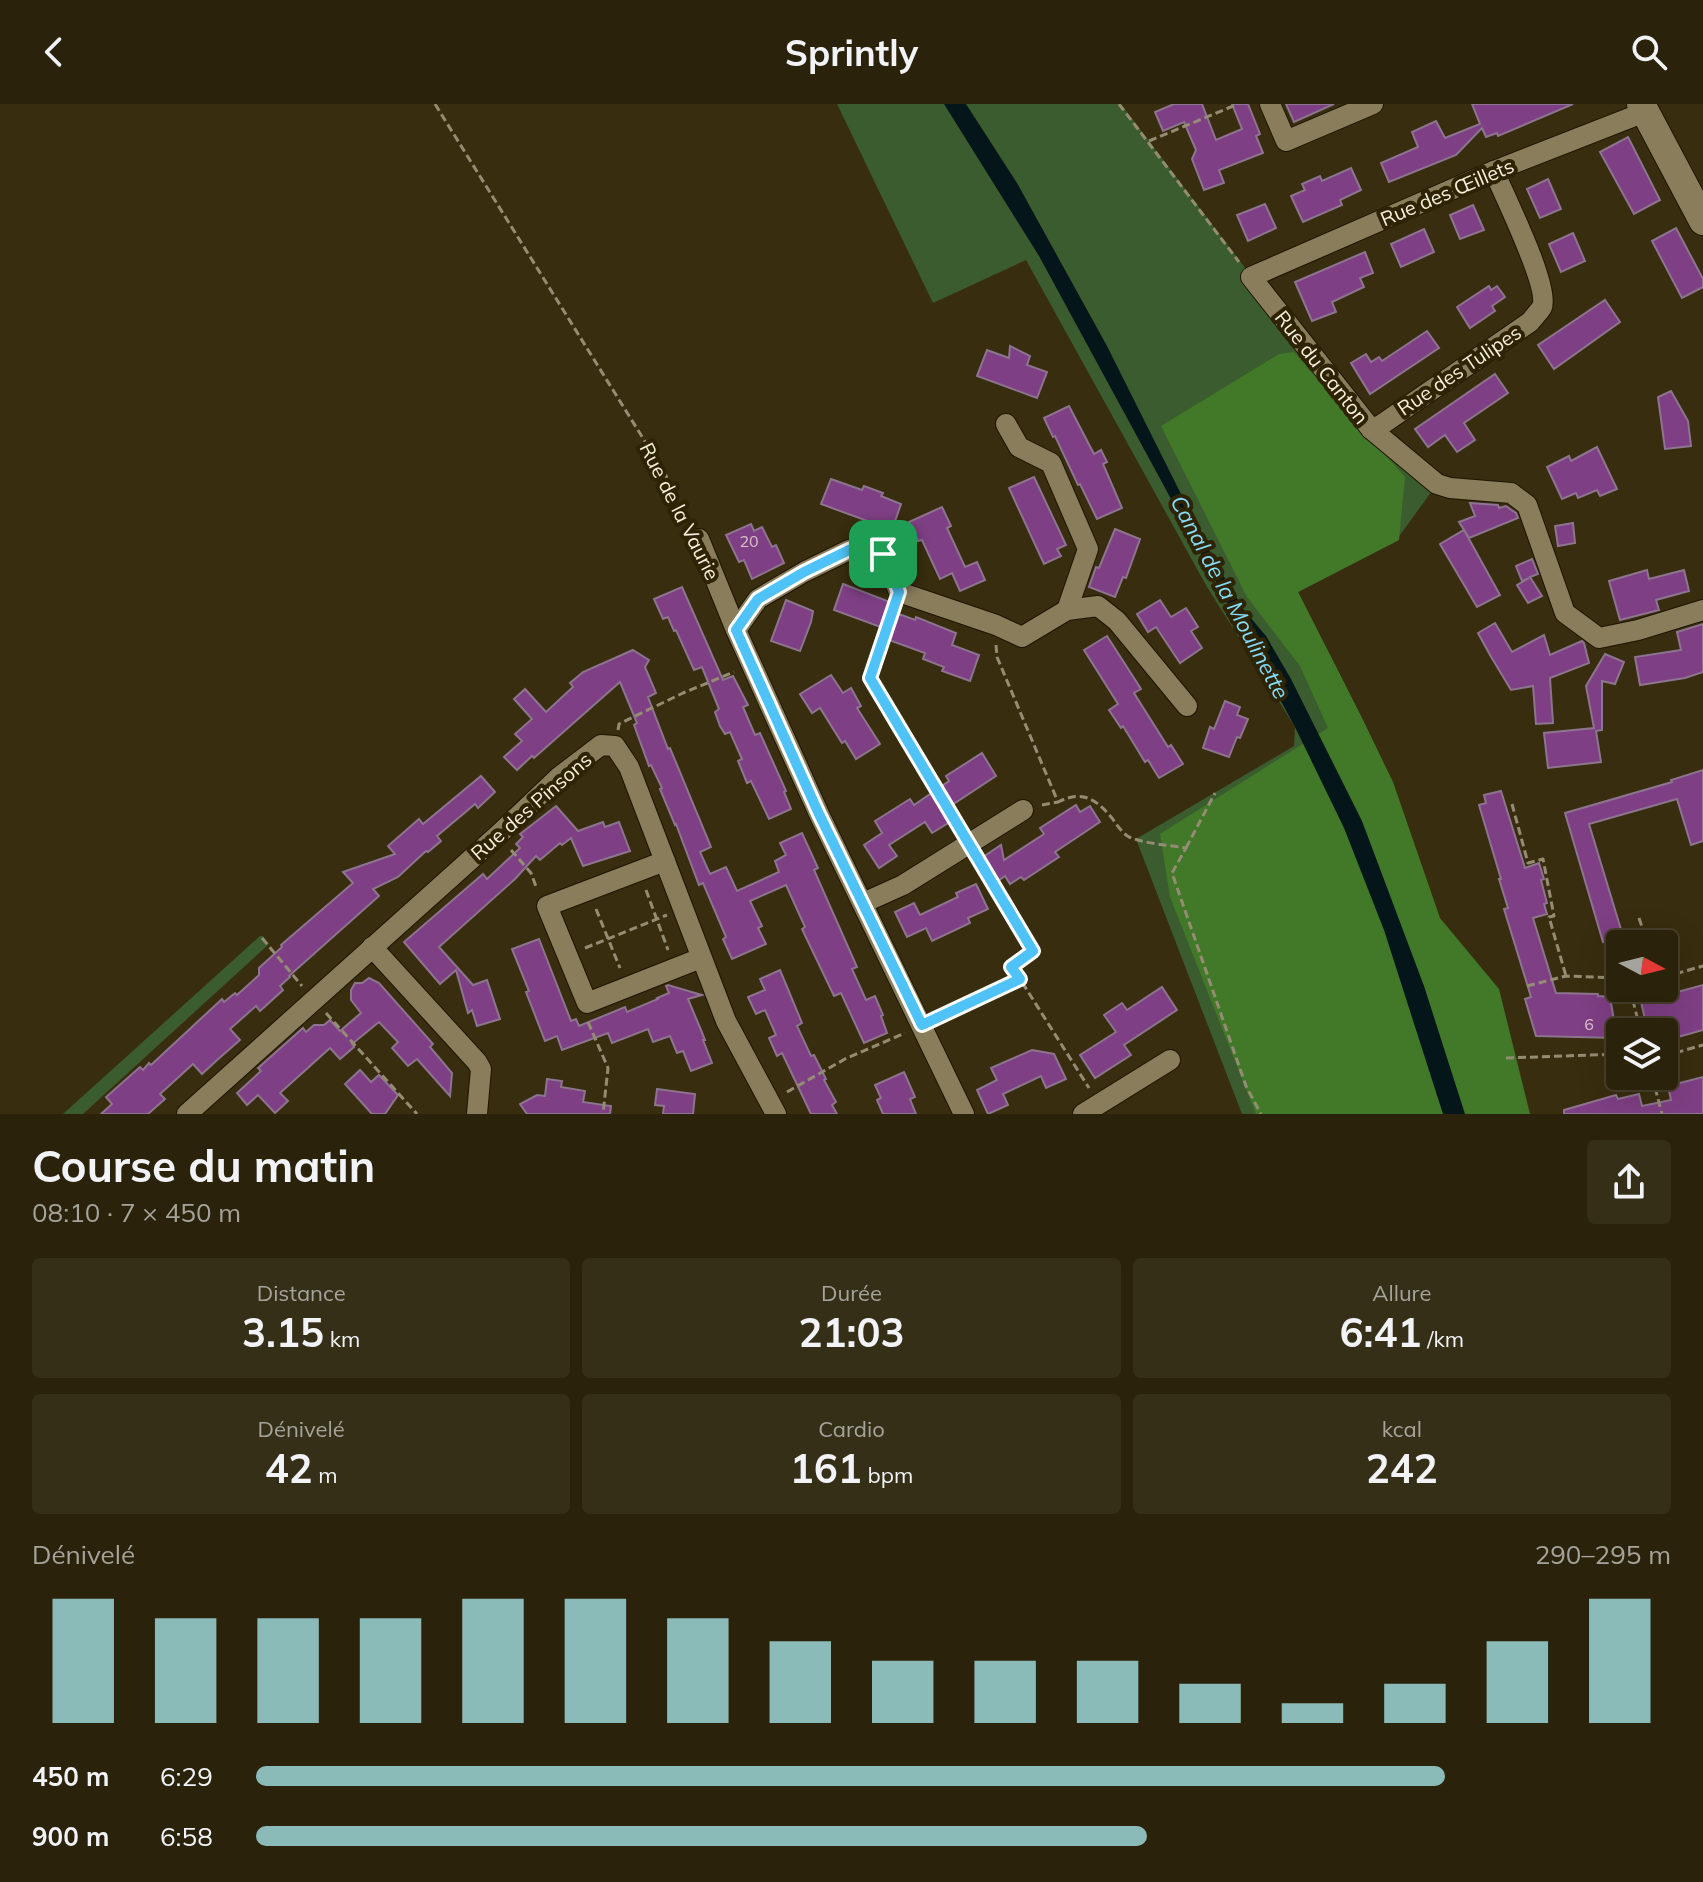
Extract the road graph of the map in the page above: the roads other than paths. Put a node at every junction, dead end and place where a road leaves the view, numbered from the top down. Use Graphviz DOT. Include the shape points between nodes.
graph roads {
  1 [pos="1270,104"];
  2 [pos="1373,104"];
  3 [pos="1643,108"];
  4 [pos="1494,171"];
  5 [pos="1703,221"];
  6 [pos="1251,277"];
  7 [pos="1006,424"];
  8 [pos="1371,429"];
  9 [pos="699,539"];
  10 [pos="1067,610"];
  11 [pos="1703,610"];
  12 [pos="736,630"];
  13 [pos="1187,706"];
  14 [pos="1023,810"];
  15 [pos="665,861"];
  16 [pos="863,903"];
  17 [pos="372,947"];
  18 [pos="701,958"];
  19 [pos="1170,1060"];
  20 [pos="773,1108"];
  21 [pos="1091,1109"];
  22 [pos="198,1111"];
  23 [pos="477,1114"];
  24 [pos="964,1114"];
  1 -- 2 [label="street" via="1286,141"];
  3 -- 4 [label="street, Rue des Œillets"];
  3 -- 5 [label="street"];
  4 -- 6 [label="street, Rue des Œillets"];
  4 -- 8 [label="street, Rue des Tulipes" via="1538,274 1542,306 1530,322"];
  6 -- 8 [label="street, Rue du Canton"];
  7 -- 10 [label="street" via="1019,447 1051,463 1088,549"];
  8 -- 11 [label="street, Rue du Canton" via="1437,484 1511,493 1527,505 1565,613 1599,638"];
  9 -- 12 [label="street, Rue de la Vaurie"];
  10 -- 12 [label="street" via="1022,637 899,592 883,554 862,546 758,599"];
  10 -- 13 [label="street" via="1098,606 1117,621"];
  12 -- 16 [label="street, Rue de la Vaurie"];
  14 -- 16 [label="street" via="903,885"];
  15 -- 17 [label="street, Rue des Pinsons" via="629,767 615,746 601,745"];
  15 -- 18 [label="street, Rue des Pinsons"];
  15 -- 18 [label="street" via="547,906 587,1003"];
  16 -- 24 [label="street, Rue de la Vaurie"];
  17 -- 22 [label="street, Rue des Pinsons"];
  17 -- 23 [label="street" via="477,1062"];
  18 -- 20 [label="street, Rue des Pinsons" via="726,1021"];
  19 -- 21 [label="street"];
}
